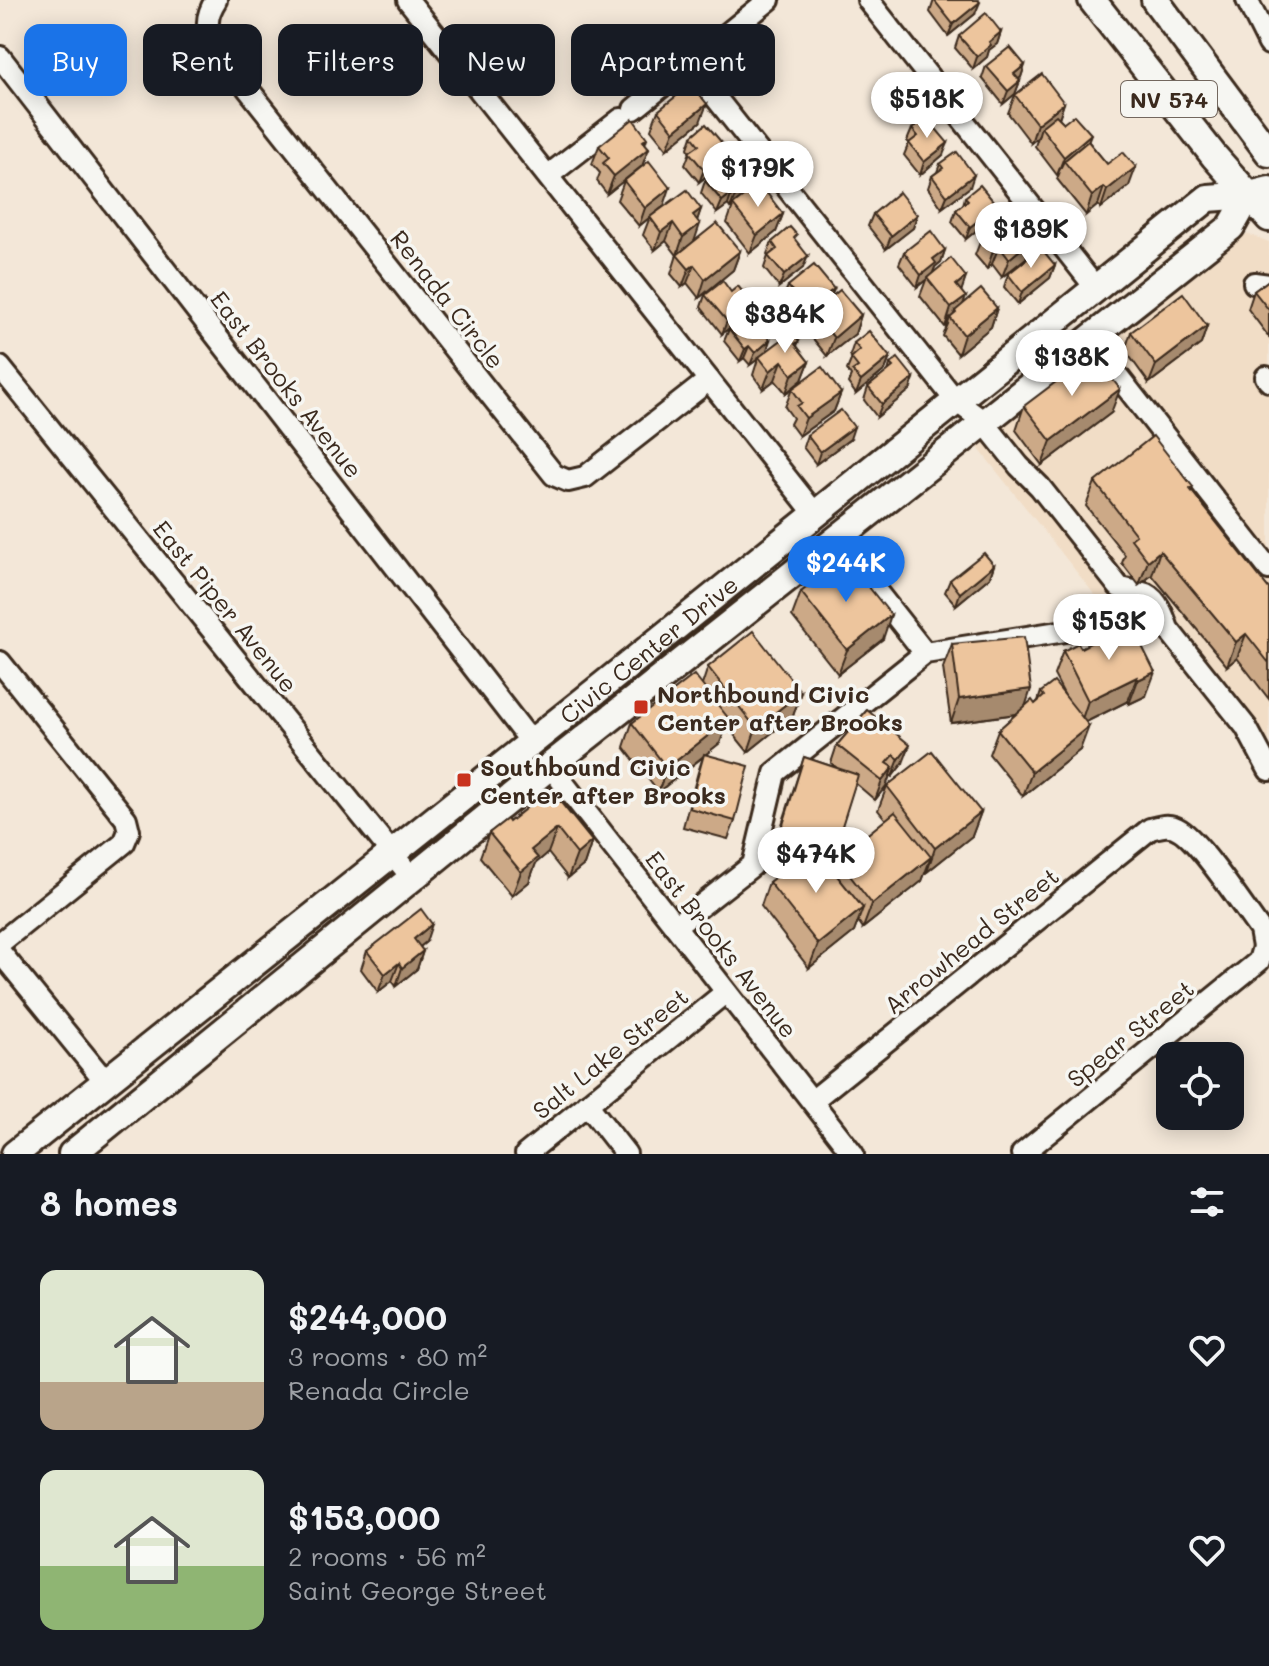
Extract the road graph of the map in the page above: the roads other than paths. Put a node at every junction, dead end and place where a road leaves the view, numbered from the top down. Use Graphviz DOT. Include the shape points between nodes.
graph roads {
  1 [pos="216,0"];
  2 [pos="408,0"];
  3 [pos="769,0"];
  4 [pos="868,0"];
  5 [pos="1092,0"];
  6 [pos="1155,0"];
  7 [pos="1247,0"];
  8 [pos="740,24"];
  9 [pos="1269,44"];
  10 [pos="0,57"];
  11 [pos="651,96"];
  12 [pos="715,96"];
  13 [pos="1269,153"];
  14 [pos="549,175"];
  15 [pos="1259,193"];
  16 [pos="1269,218"];
  17 [pos="1095,287"];
  18 [pos="1088,338"];
  19 [pos="0,367"];
  20 [pos="709,380"];
  21 [pos="956,401"];
  22 [pos="983,421"];
  23 [pos="885,460"];
  24 [pos="816,515"];
  25 [pos="836,540"];
  26 [pos="1269,569"];
  27 [pos="756,603"];
  28 [pos="1116,623"];
  29 [pos="925,653"];
  30 [pos="0,662"];
  31 [pos="606,683"];
  32 [pos="532,743"];
  33 [pos="550,766"];
  34 [pos="1269,770"];
  35 [pos="511,798"];
  36 [pos="392,853"];
  37 [pos="412,878"];
  38 [pos="675,926"];
  39 [pos="0,943"];
  40 [pos="1263,947"];
  41 [pos="0,952"];
  42 [pos="726,992"];
  43 [pos="105,1081"];
  44 [pos="812,1101"];
  45 [pos="587,1104"];
  46 [pos="74,1153"];
  47 [pos="15,1154"];
  48 [pos="526,1154"];
  49 [pos="626,1154"];
  50 [pos="853,1154"];
  51 [pos="1022,1154"];
  1 -- 20 [label="street, Renada Circle" via="207,14 214,46 554,475 568,481 585,477"];
  2 -- 14 [label="street"];
  3 -- 8 [label="street"];
  4 -- 17 [label="street"];
  5 -- 15 [label="main road, NV 574" via="1214,156"];
  6 -- 13 [label="main road, NV 574"];
  7 -- 9 [label="street"];
  10 -- 32 [label="street, East Brooks Avenue"];
  11 -- 14 [label="street"];
  12 -- 21 [label="street"];
  14 -- 20 [label="street"];
  15 -- 16 [label="main road, NV 574"];
  15 -- 17 [label="main road, Civic Center Drive" via="1208,198"];
  15 -- 18 [label="main road, Civic Center Drive" via="1231,227"];
  17 -- 21 [label="main road, Civic Center Drive"];
  18 -- 22 [label="main road, Civic Center Drive"];
  18 -- 26 [label="street"];
  19 -- 36 [label="street, East Piper Avenue"];
  20 -- 24 [label="street"];
  21 -- 22 [label="street"];
  21 -- 23 [label="main road, Civic Center Drive"];
  22 -- 25 [label="main road, Civic Center Drive"];
  22 -- 34 [label="street" via="1119,587 1146,594 1162,612 1168,629 1246,727"];
  23 -- 24 [label="main road, Civic Center Drive"];
  23 -- 25 [label="main road" via="837,519"];
  24 -- 27 [label="main road" via="816,533"];
  24 -- 31 [label="main road, Civic Center Drive"];
  25 -- 27 [label="main road, Civic Center Drive"];
  25 -- 29 [label="street"];
  27 -- 33 [label="main road, Civic Center Drive"];
  28 -- 29 [label="street"];
  29 -- 38 [label="street" via="775,773 753,865"];
  30 -- 39 [label="street" via="126,819 129,831 124,843"];
  31 -- 32 [label="main road, Civic Center Drive"];
  31 -- 33 [label="main road" via="602,703 561,737"];
  32 -- 35 [label="main road" via="534,759 505,788"];
  32 -- 36 [label="main road, Civic Center Drive"];
  33 -- 35 [label="main road, Civic Center Drive"];
  33 -- 38 [label="street, East Brooks Avenue"];
  35 -- 37 [label="main road, Civic Center Drive"];
  36 -- 37 [label="street, East Piper Avenue"];
  36 -- 43 [label="main road, Civic Center Drive"];
  37 -- 46 [label="main road, Civic Center Drive"];
  38 -- 42 [label="street, East Brooks Avenue"];
  40 -- 44 [label="street, Arrowhead Street" via="1260,930 1194,843 1166,825 1150,829"];
  40 -- 51 [label="street, Spear Street" via="1259,961"];
  41 -- 43 [label="street"];
  42 -- 44 [label="street, East Brooks Avenue"];
  42 -- 45 [label="street, Salt Lake Street"];
  43 -- 46 [label="main road" via="108,1103 97,1112"];
  43 -- 47 [label="main road, Civic Center Drive"];
  44 -- 50 [label="street, East Brooks Avenue"];
  45 -- 48 [label="street, Salt Lake Street"];
  45 -- 49 [label="street"];
}
